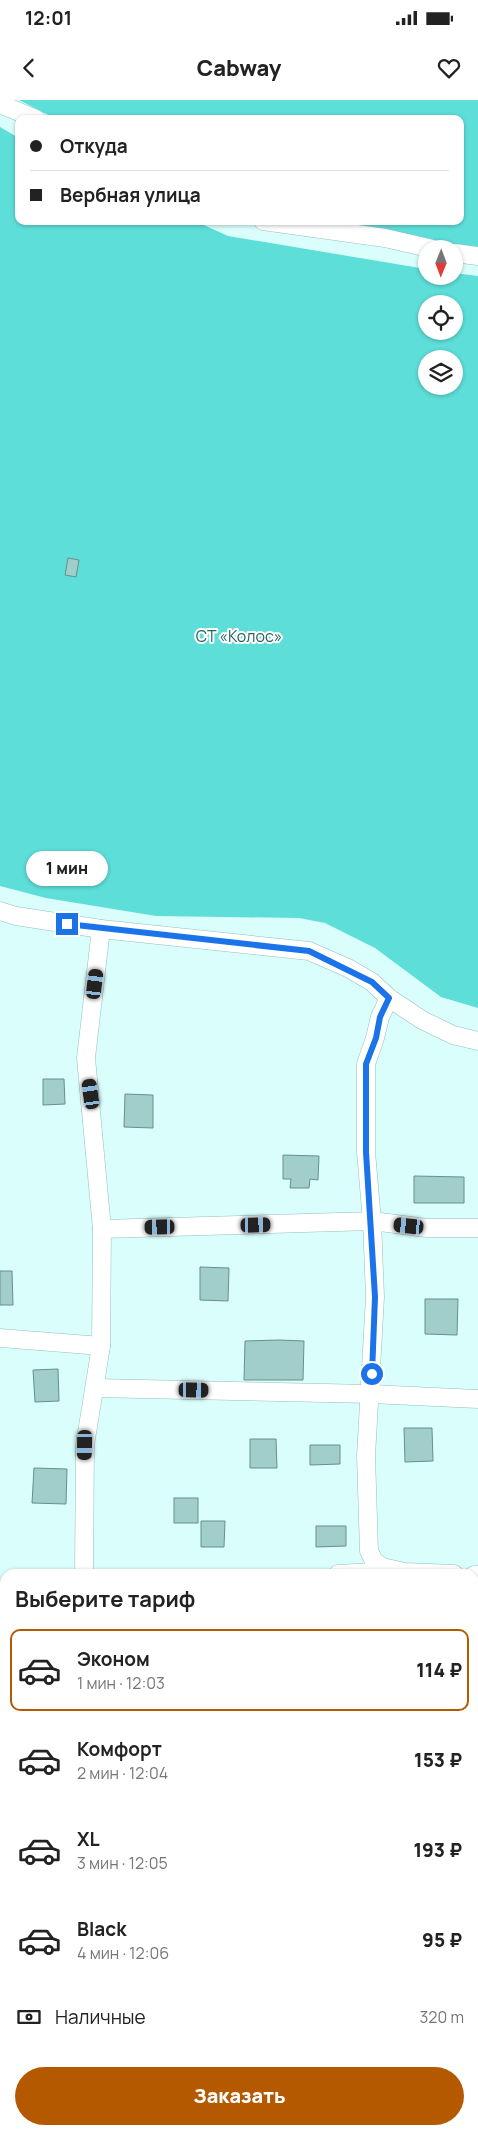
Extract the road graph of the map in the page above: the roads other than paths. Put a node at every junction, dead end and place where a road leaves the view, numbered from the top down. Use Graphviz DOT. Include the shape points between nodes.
graph roads {
  1 [pos="0,104"];
  2 [pos="26,115"];
  3 [pos="292,225"];
  4 [pos="418,246"];
  5 [pos="463,254"];
  6 [pos="478,256"];
  7 [pos="0,911"];
  8 [pos="101,929"];
  9 [pos="389,998"];
  10 [pos="478,1041"];
  11 [pos="372,1221"];
  12 [pos="478,1228"];
  13 [pos="102,1229"];
  14 [pos="0,1338"];
  15 [pos="101,1346"];
  16 [pos="95,1388"];
  17 [pos="371,1394"];
  18 [pos="478,1399"];
  19 [pos="382,1567"];
  20 [pos="84,1569"];
  21 [pos="379,1569"];
  22 [pos="391,1569"];
  1 -- 2 [label="street"];
  3 -- 4 [label="street"];
  5 -- 6 [label="street"];
  7 -- 8 [label="street"];
  8 -- 9 [label="street" via="309,951 372,982"];
  8 -- 13 [label="street" via="86,1058"];
  9 -- 10 [label="street" via="422,1020"];
  9 -- 11 [label="street" via="366,1064 366,1152"];
  11 -- 12 [label="street" via="428,1228"];
  11 -- 13 [label="street"];
  11 -- 17 [label="street" via="375,1297"];
  13 -- 15 [label="street"];
  14 -- 15 [label="street"];
  15 -- 16 [label="street"];
  16 -- 17 [label="street"];
  16 -- 20 [label="street" via="85,1445"];
  17 -- 18 [label="street"];
  17 -- 19 [label="street" via="366,1456 368,1540 374,1561"];
  19 -- 21 [label="street"];
  19 -- 22 [label="street"];
}
